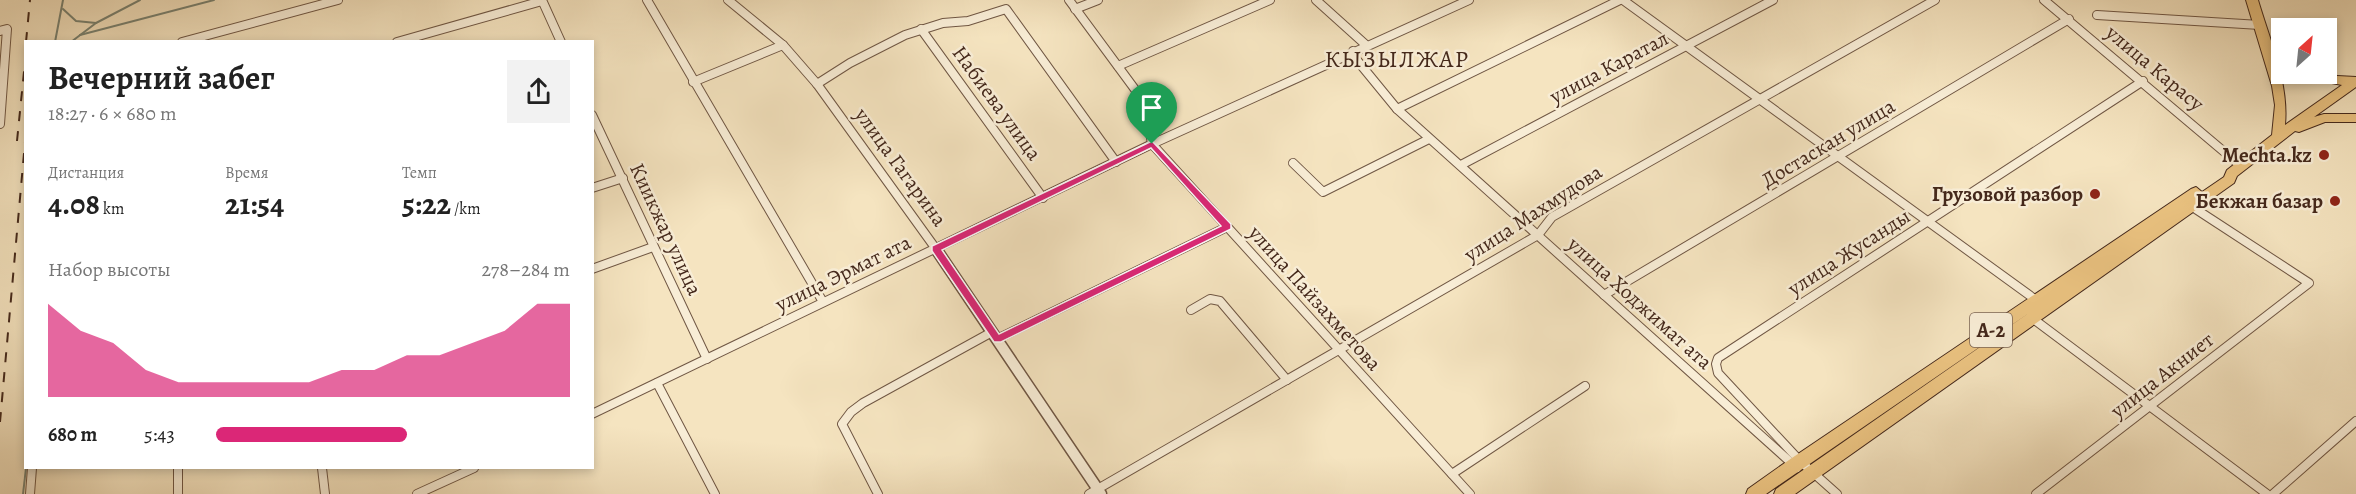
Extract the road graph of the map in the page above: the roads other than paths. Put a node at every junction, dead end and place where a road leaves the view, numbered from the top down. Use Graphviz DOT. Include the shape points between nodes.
graph roads {
  1 [pos="338,0"];
  2 [pos="647,0"];
  3 [pos="728,0"];
  4 [pos="1069,0"];
  5 [pos="1098,0"];
  6 [pos="1270,0"];
  7 [pos="1316,0"];
  8 [pos="1469,0"];
  9 [pos="1622,0"];
  10 [pos="1773,0"];
  11 [pos="1935,0"];
  12 [pos="2044,0"];
  13 [pos="2252,0"];
  14 [pos="542,1"];
  15 [pos="1075,9"];
  16 [pos="2097,15"];
  17 [pos="2069,19"];
  18 [pos="921,29"];
  19 [pos="2262,29"];
  20 [pos="0,31"];
  21 [pos="189,40"];
  22 [pos="405,40"];
  23 [pos="560,40"];
  24 [pos="783,45"];
  25 [pos="1366,45"];
  26 [pos="1687,46"];
  27 [pos="2271,48"];
  28 [pos="1353,51"];
  29 [pos="1118,66"];
  30 [pos="2337,79"];
  31 [pos="2143,81"];
  32 [pos="693,82"];
  33 [pos="2356,82"];
  34 [pos="817,84"];
  35 [pos="2337,95"];
  36 [pos="1759,99"];
  37 [pos="1397,109"];
  38 [pos="2356,117"];
  39 [pos="594,119"];
  40 [pos="0,124"];
  41 [pos="2278,137"];
  42 [pos="1429,139"];
  43 [pos="1152,144"];
  44 [pos="1839,158"];
  45 [pos="1116,162"];
  46 [pos="1293,163"];
  47 [pos="1461,165"];
  48 [pos="2236,170"];
  49 [pos="622,178"];
  50 [pos="2213,186"];
  51 [pos="594,187"];
  52 [pos="1043,198"];
  53 [pos="2191,206"];
  54 [pos="1928,222"];
  55 [pos="1227,226"];
  56 [pos="1538,235"];
  57 [pos="653,247"];
  58 [pos="936,249"];
  59 [pos="594,268"];
  60 [pos="1604,295"];
  61 [pos="2036,300"];
  62 [pos="822,302"];
  63 [pos="1191,310"];
  64 [pos="2032,318"];
  65 [pos="995,336"];
  66 [pos="1338,351"];
  67 [pos="707,359"];
  68 [pos="1287,380"];
  69 [pos="657,382"];
  70 [pos="1585,386"];
  71 [pos="2151,407"];
  72 [pos="594,413"];
  73 [pos="2356,421"];
  74 [pos="1797,463"];
  75 [pos="32,469"];
  76 [pos="178,469"];
  77 [pos="322,469"];
  78 [pos="463,470"];
  79 [pos="1452,474"];
  80 [pos="1809,474"];
  81 [pos="1096,492"];
  82 [pos="30,494"];
  83 [pos="178,494"];
  84 [pos="325,494"];
  85 [pos="417,494"];
  86 [pos="715,494"];
  87 [pos="878,494"];
  88 [pos="1470,494"];
  89 [pos="1754,494"];
  90 [pos="1782,494"];
  91 [pos="1837,494"];
  92 [pos="2037,494"];
  93 [pos="2267,494"];
  94 [pos="2273,494"];
  1 -- 21 [label="street"];
  2 -- 32 [label="street"];
  3 -- 24 [label="street, улица Гагарина"];
  4 -- 15 [label="street"];
  5 -- 15 [label="street"];
  6 -- 29 [label="street"];
  7 -- 25 [label="street"];
  8 -- 25 [label="street, улица Эрмат ата"];
  9 -- 26 [label="street"];
  9 -- 37 [label="street"];
  10 -- 26 [label="street, улица Каратал"];
  11 -- 36 [label="street, улица Махмудова"];
  12 -- 17 [label="street, улица Карасу"];
  13 -- 19 [label="highway"];
  14 -- 22 [label="street"];
  14 -- 23 [label="street"];
  15 -- 29 [label="street"];
  16 -- 19 [label="street"];
  17 -- 31 [label="street, улица Карасу"];
  17 -- 44 [label="street, Достаскан улица"];
  18 -- 34 [label="street" via="850,63"];
  18 -- 45 [label="street" via="1006,9"];
  18 -- 52 [label="street, Набиева улица"];
  19 -- 27 [label="highway"];
  19 -- 41 [label="highway" via="2281,105"];
  20 -- 40 [label="street" via="6,29"];
  24 -- 32 [label="street"];
  24 -- 34 [label="street, улица Гагарина"];
  25 -- 28 [label="street, улица Эрмат ата"];
  26 -- 36 [label="street"];
  26 -- 47 [label="street, улица Каратал"];
  28 -- 37 [label="street, улица Ходжимат ата"];
  28 -- 43 [label="street, улица Эрмат ата"];
  29 -- 43 [label="street" via="1145,103"];
  30 -- 33 [label="highway"];
  31 -- 48 [label="street, улица Карасу"];
  31 -- 54 [label="street, улица Жусанды"];
  32 -- 62 [label="street"];
  33 -- 35 [label="highway"];
  34 -- 58 [label="street, улица Гагарина"];
  35 -- 38 [label="highway" via="2338,105"];
  35 -- 41 [label="highway, A-2"];
  36 -- 44 [label="street"];
  36 -- 56 [label="street, улица Махмудова" via="1552,217"];
  37 -- 42 [label="street, улица Ходжимат ата"];
  38 -- 41 [label="highway" via="2324,118"];
  39 -- 49 [label="street, Киикжар улица"];
  41 -- 48 [label="highway, A-2"];
  42 -- 46 [label="street" via="1323,192"];
  42 -- 47 [label="street, улица Ходжимат ата"];
  43 -- 45 [label="street, улица Эрмат ата"];
  43 -- 55 [label="street, улица Пайзахметова"];
  44 -- 54 [label="street"];
  44 -- 60 [label="street, Достаскан улица"];
  45 -- 52 [label="street, улица Эрмат ата"];
  47 -- 56 [label="street, улица Ходжимат ата"];
  48 -- 50 [label="highway, A-2" via="2229,180"];
  49 -- 51 [label="street"];
  49 -- 57 [label="street, Киикжар улица"];
  50 -- 53 [label="highway, A-2"];
  50 -- 61 [label="highway, A-2"];
  52 -- 58 [label="street, улица Эрмат ата"];
  53 -- 64 [label="highway, A-2"];
  53 -- 71 [label="street, улица Акниет" via="2309,283"];
  54 -- 61 [label="street"];
  54 -- 74 [label="street, улица Жусанды" via="1718,358 1718,373"];
  55 -- 65 [label="street"];
  55 -- 66 [label="street, улица Пайзахметова"];
  56 -- 60 [label="street, улица Ходжимат ата"];
  56 -- 66 [label="street, улица Махмудова"];
  57 -- 59 [label="street"];
  57 -- 67 [label="street, Киикжар улица"];
  58 -- 62 [label="street, улица Эрмат ата"];
  58 -- 65 [label="street, улица Гагарина"];
  60 -- 74 [label="street, улица Ходжимат ата"];
  61 -- 74 [label="highway, A-2"];
  62 -- 67 [label="street, улица Эрмат ата"];
  63 -- 68 [label="street" via="1210,299 1220,301"];
  64 -- 71 [label="street"];
  64 -- 80 [label="highway, A-2"];
  65 -- 81 [label="street, улица Гагарина"];
  65 -- 87 [label="street" via="863,403 842,424"];
  66 -- 68 [label="street, улица Махмудова"];
  66 -- 79 [label="street, улица Пайзахметова"];
  67 -- 69 [label="street, улица Эрмат ата"];
  68 -- 81 [label="street, улица Махмудова"];
  69 -- 72 [label="street, улица Эрмат ата"];
  69 -- 86 [label="street"];
  70 -- 79 [label="street"];
  71 -- 92 [label="street, улица Акниет"];
  71 -- 93 [label="street"];
  73 -- 94 [label="street"];
  74 -- 80 [label="street, улица Ходжимат ата"];
  74 -- 89 [label="highway, A-2"];
  75 -- 82 [label="street"];
  76 -- 83 [label="street"];
  77 -- 84 [label="street"];
  78 -- 85 [label="street"];
  79 -- 88 [label="street, улица Пайзахметова"];
  80 -- 90 [label="highway, A-2"];
  80 -- 91 [label="street, улица Ходжимат ата"];
}
